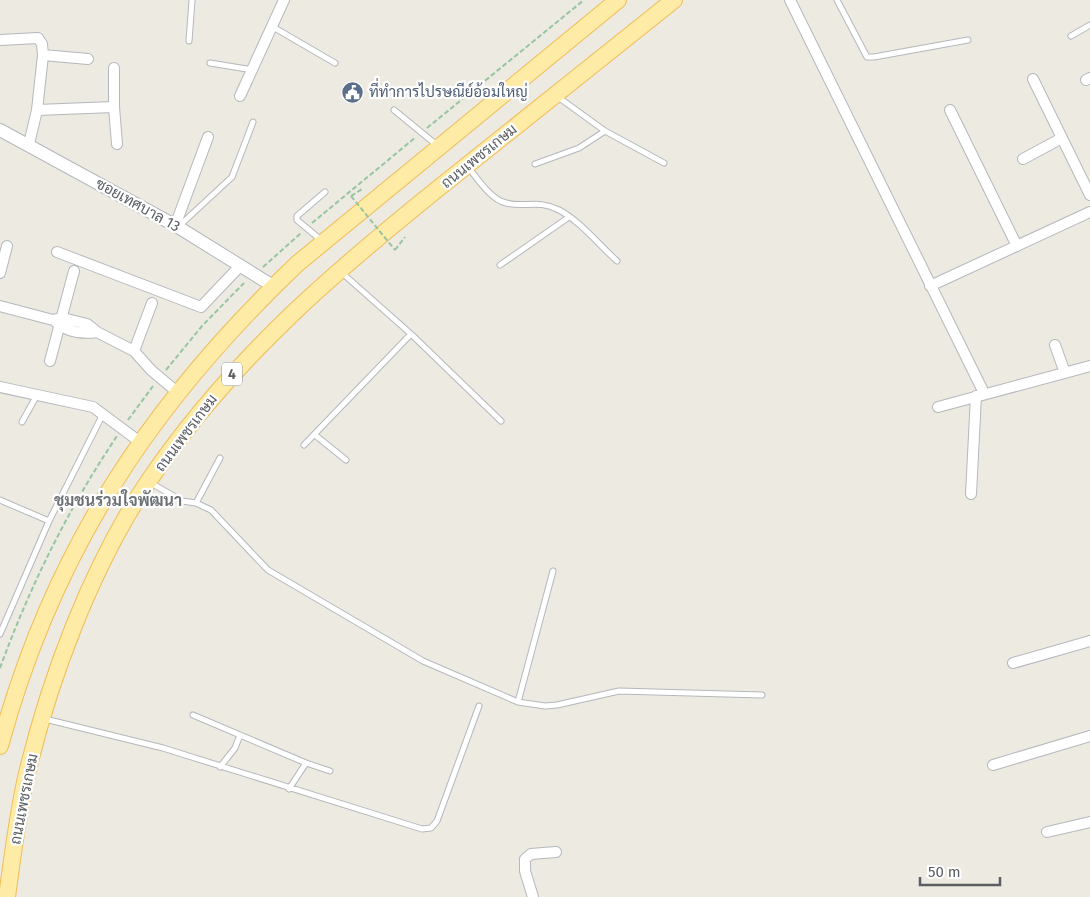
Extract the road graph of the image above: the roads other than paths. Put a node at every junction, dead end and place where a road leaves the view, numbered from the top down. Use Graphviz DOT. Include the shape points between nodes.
graph roads {
  1 [pos="192,0"];
  2 [pos="284,0"];
  3 [pos="618,0"];
  4 [pos="674,0"];
  5 [pos="790,0"];
  6 [pos="837,0"];
  7 [pos="1090,25"];
  8 [pos="273,27"];
  9 [pos="1071,36"];
  10 [pos="0,40"];
  11 [pos="968,40"];
  12 [pos="189,41"];
  13 [pos="43,55"];
  14 [pos="88,59"];
  15 [pos="210,63"];
  16 [pos="335,63"];
  17 [pos="114,68"];
  18 [pos="253,70"];
  19 [pos="1033,79"];
  20 [pos="555,95"];
  21 [pos="240,96"];
  22 [pos="114,106"];
  23 [pos="37,110"];
  24 [pos="394,110"];
  25 [pos="950,110"];
  26 [pos="252,122"];
  27 [pos="0,130"];
  28 [pos="605,131"];
  29 [pos="208,137"];
  30 [pos="1062,138"];
  31 [pos="29,144"];
  32 [pos="117,144"];
  33 [pos="438,146"];
  34 [pos="1023,159"];
  35 [pos="664,163"];
  36 [pos="535,164"];
  37 [pos="467,166"];
  38 [pos="325,192"];
  39 [pos="1090,195"];
  40 [pos="1090,212"];
  41 [pos="569,217"];
  42 [pos="176,226"];
  43 [pos="322,241"];
  44 [pos="6,246"];
  45 [pos="1017,246"];
  46 [pos="57,252"];
  47 [pos="617,261"];
  48 [pos="500,265"];
  49 [pos="241,266"];
  50 [pos="338,270"];
  51 [pos="74,271"];
  52 [pos="0,273"];
  53 [pos="273,286"];
  54 [pos="930,286"];
  55 [pos="152,304"];
  56 [pos="0,306"];
  57 [pos="59,321"];
  58 [pos="411,334"];
  59 [pos="1055,345"];
  60 [pos="134,351"];
  61 [pos="50,361"];
  62 [pos="1090,366"];
  63 [pos="1065,373"];
  64 [pos="0,387"];
  65 [pos="177,392"];
  66 [pos="38,395"];
  67 [pos="980,395"];
  68 [pos="938,407"];
  69 [pos="103,414"];
  70 [pos="501,421"];
  71 [pos="22,422"];
  72 [pos="315,435"];
  73 [pos="140,442"];
  74 [pos="304,445"];
  75 [pos="220,458"];
  76 [pos="346,460"];
  77 [pos="148,482"];
  78 [pos="971,494"];
  79 [pos="0,500"];
  80 [pos="196,503"];
  81 [pos="49,521"];
  82 [pos="553,571"];
  83 [pos="0,634"];
  84 [pos="1090,642"];
  85 [pos="1013,663"];
  86 [pos="762,695"];
  87 [pos="518,702"];
  88 [pos="480,706"];
  89 [pos="193,715"];
  90 [pos="42,718"];
  91 [pos="240,735"];
  92 [pos="1090,736"];
  93 [pos="0,746"];
  94 [pos="306,763"];
  95 [pos="993,765"];
  96 [pos="220,767"];
  97 [pos="330,771"];
  98 [pos="289,789"];
  99 [pos="1090,822"];
  100 [pos="1046,832"];
  101 [pos="556,852"];
  102 [pos="7,897"];
  103 [pos="533,897"];
  1 -- 12 [label="lane"];
  2 -- 8 [label="street"];
  3 -- 33 [label="main road, ถนนเพชรเกษม / 4"];
  4 -- 20 [label="main road, ถนนเพชรเกษม / 4"];
  5 -- 54 [label="street"];
  6 -- 11 [label="lane" via="867,56"];
  7 -- 9 [label="lane"];
  8 -- 16 [label="lane"];
  8 -- 18 [label="street"];
  10 -- 13 [label="street" via="38,38"];
  13 -- 14 [label="street"];
  13 -- 23 [label="street"];
  15 -- 18 [label="lane"];
  17 -- 22 [label="street"];
  18 -- 21 [label="street"];
  19 -- 30 [label="street"];
  20 -- 28 [label="lane"];
  20 -- 37 [label="main road, ถนนเพชรเกษม / 4"];
  22 -- 23 [label="street"];
  22 -- 32 [label="street"];
  23 -- 31 [label="street"];
  24 -- 33 [label="lane"];
  25 -- 45 [label="street"];
  26 -- 42 [label="lane" via="232,177"];
  27 -- 31 [label="street, ซอยเทศบาล 13"];
  28 -- 35 [label="lane"];
  28 -- 36 [label="lane" via="579,148"];
  29 -- 42 [label="street"];
  30 -- 34 [label="street"];
  30 -- 39 [label="street"];
  31 -- 42 [label="street, ซอยเทศบาล 13"];
  33 -- 43 [label="main road, ถนนเพชรเกษม / 4"];
  37 -- 41 [label="lane" via="498,199 506,203 541,204"];
  37 -- 50 [label="main road, ถนนเพชรเกษม / 4"];
  38 -- 43 [label="lane" via="297,216 297,220"];
  40 -- 45 [label="street"];
  41 -- 47 [label="lane"];
  41 -- 48 [label="lane"];
  42 -- 49 [label="street, ซอยเทศบาล 13"];
  43 -- 53 [label="main road, ถนนเพชรเกษม / 4"];
  44 -- 52 [label="street"];
  45 -- 54 [label="street"];
  46 -- 49 [label="street" via="201,307"];
  49 -- 53 [label="street, ซอยเทศบาล 13"];
  50 -- 58 [label="lane"];
  50 -- 77 [label="main road, ถนนเพชรเกษม / 4" via="269,334 226,380"];
  51 -- 57 [label="street"];
  53 -- 65 [label="main road, ถนนเพชรเกษม / 4"];
  54 -- 67 [label="street"];
  55 -- 60 [label="street"];
  56 -- 57 [label="street"];
  57 -- 60 [label="street" via="87,324"];
  57 -- 61 [label="street"];
  58 -- 70 [label="lane"];
  58 -- 72 [label="lane"];
  59 -- 63 [label="street"];
  60 -- 65 [label="street"];
  62 -- 63 [label="street"];
  63 -- 67 [label="street"];
  64 -- 66 [label="street"];
  65 -- 73 [label="main road, ถนนเพชรเกษม / 4"];
  66 -- 69 [label="street" via="84,404"];
  66 -- 71 [label="lane"];
  67 -- 68 [label="street"];
  67 -- 78 [label="street"];
  69 -- 73 [label="street"];
  69 -- 81 [label="lane"];
  72 -- 74 [label="lane"];
  72 -- 76 [label="lane"];
  73 -- 93 [label="main road, ถนนเพชรเกษม / 4" via="93,516 46,611"];
  75 -- 80 [label="lane"];
  77 -- 80 [label="lane" via="182,501"];
  77 -- 90 [label="main road, ถนนเพชรเกษม / 4" via="108,551"];
  79 -- 81 [label="lane"];
  80 -- 87 [label="lane" via="220,517 268,570 423,661"];
  81 -- 83 [label="lane"];
  82 -- 87 [label="lane"];
  84 -- 85 [label="street"];
  86 -- 87 [label="lane" via="619,691 557,705"];
  88 -- 98 [label="lane" via="437,821 431,828 422,829"];
  89 -- 91 [label="lane"];
  90 -- 96 [label="lane" via="163,748"];
  90 -- 102 [label="main road, ถนนเพชรเกษม / 4" via="25,783"];
  91 -- 94 [label="lane"];
  91 -- 96 [label="lane"];
  92 -- 95 [label="street"];
  94 -- 97 [label="lane"];
  94 -- 98 [label="lane"];
  96 -- 98 [label="lane"];
  99 -- 100 [label="street"];
  101 -- 103 [label="street" via="531,854 526,859"];
}
